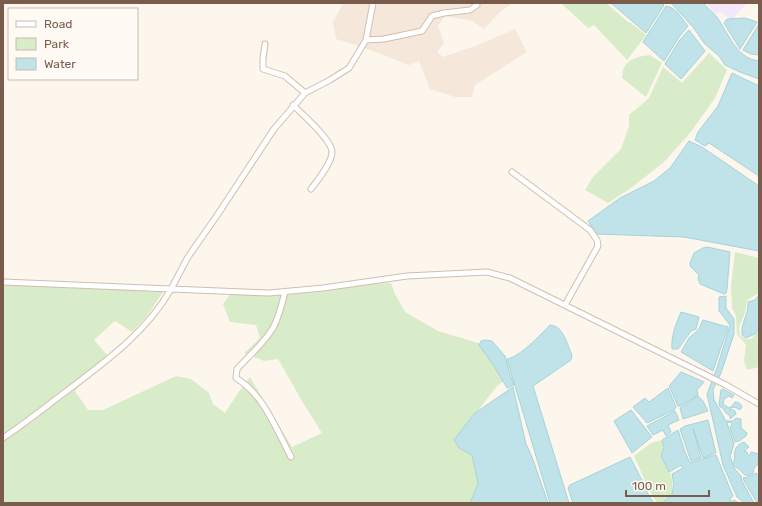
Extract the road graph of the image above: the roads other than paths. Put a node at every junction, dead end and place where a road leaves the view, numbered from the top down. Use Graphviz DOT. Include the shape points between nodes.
graph roads {
  1 [pos="373,3"];
  2 [pos="476,3"];
  3 [pos="366,40"];
  4 [pos="265,44"];
  5 [pos="305,92"];
  6 [pos="293,106"];
  7 [pos="512,172"];
  8 [pos="311,189"];
  9 [pos="3,282"];
  10 [pos="171,289"];
  11 [pos="285,292"];
  12 [pos="565,305"];
  13 [pos="759,404"];
  14 [pos="3,438"];
  15 [pos="291,457"];
  1 -- 3 [label="street"];
  2 -- 3 [label="street" via="477,5 470,10 432,16 422,30"];
  3 -- 5 [label="street" via="349,68"];
  4 -- 5 [label="street" via="263,69 285,76"];
  5 -- 6 [label="street"];
  6 -- 8 [label="street" via="326,138 332,152 331,160"];
  6 -- 10 [label="street" via="274,129 188,258"];
  7 -- 12 [label="street" via="590,230 597,240 598,246"];
  9 -- 10 [label="street"];
  10 -- 11 [label="street"];
  10 -- 14 [label="street" via="146,324 104,363"];
  11 -- 12 [label="street" via="407,276 487,272 510,278"];
  11 -- 15 [label="street" via="274,327 237,369 236,378 253,390 261,401"];
  12 -- 13 [label="street"];
}
